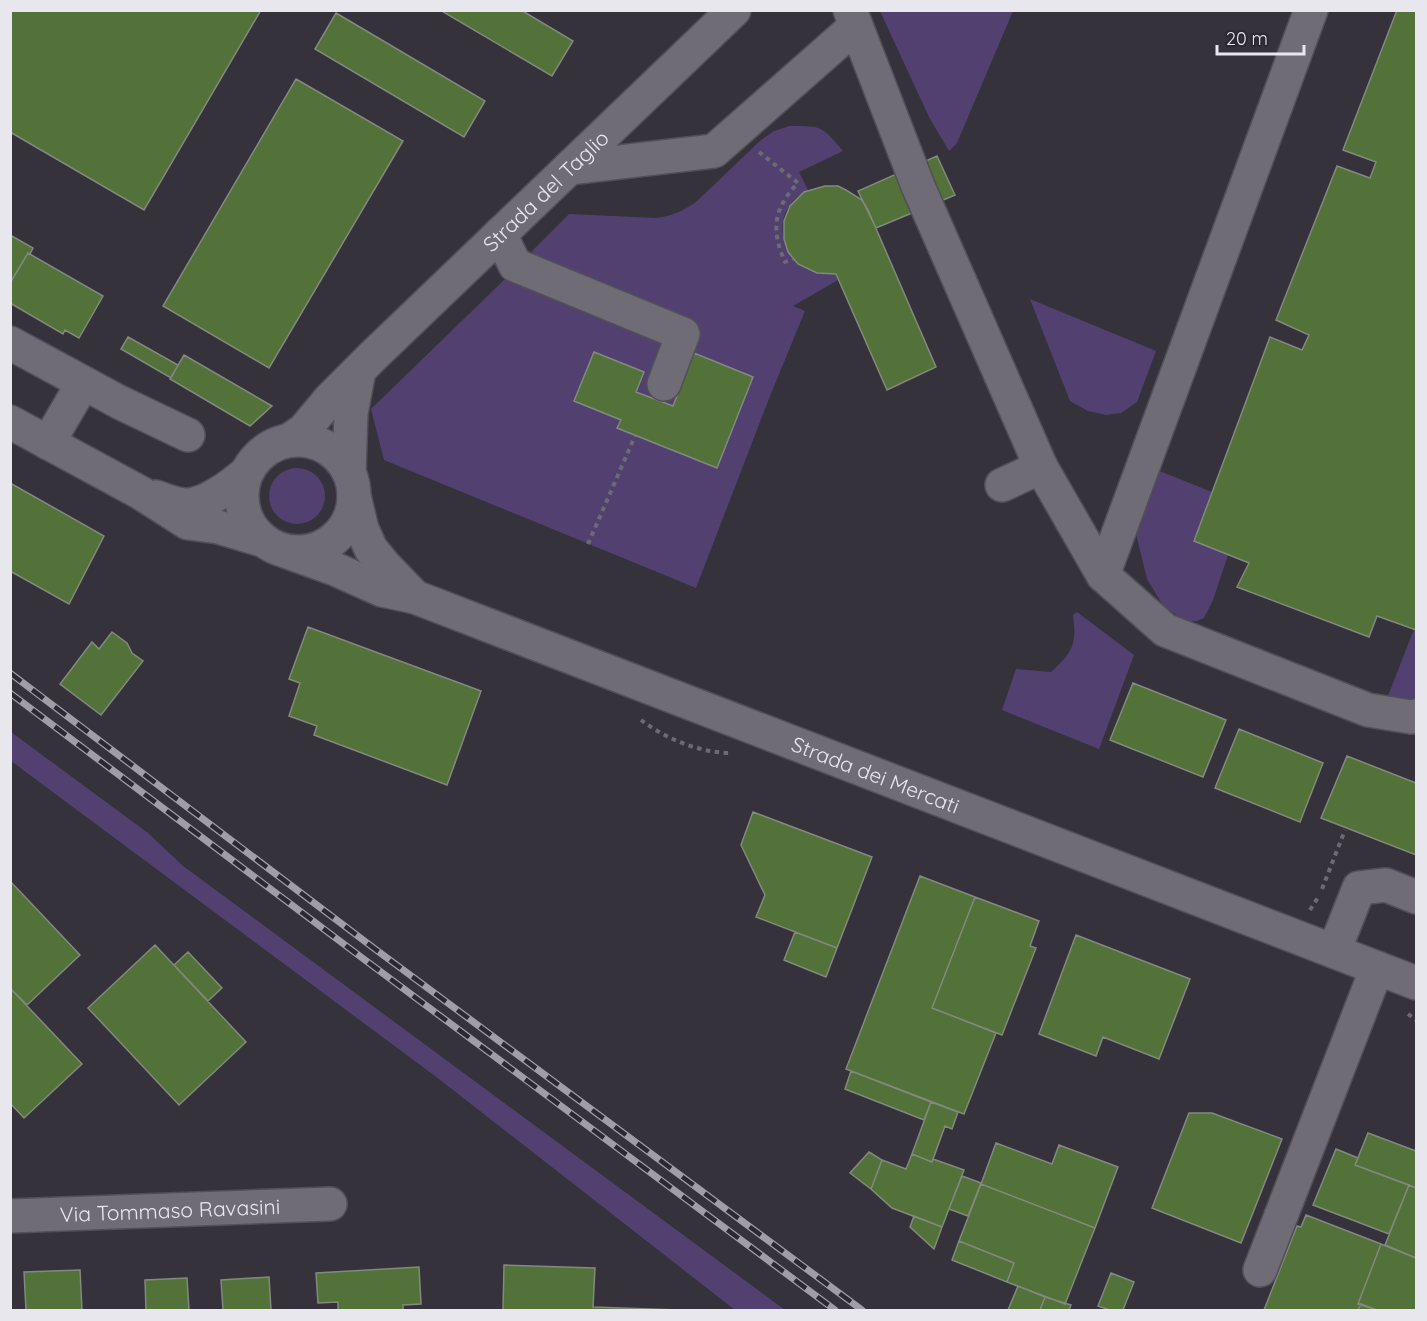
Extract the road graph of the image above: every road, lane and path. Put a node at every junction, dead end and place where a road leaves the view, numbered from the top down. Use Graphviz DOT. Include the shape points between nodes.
graph roads {
  1 [pos="734,10"];
  2 [pos="1311,10"];
  3 [pos="853,18"];
  4 [pos="735,132"];
  5 [pos="569,168"];
  6 [pos="500,234"];
  7 [pos="793,259"];
  8 [pos="10,343"];
  9 [pos="358,372"];
  10 [pos="82,383"];
  11 [pos="664,384"];
  12 [pos="10,422"];
  13 [pos="188,435"];
  14 [pos="635,436"];
  15 [pos="291,439"];
  16 [pos="48,443"];
  17 [pos="1041,467"];
  18 [pos="246,473"];
  19 [pos="352,484"];
  20 [pos="1002,485"];
  21 [pos="141,493"];
  22 [pos="588,544"];
  23 [pos="273,545"];
  24 [pos="1103,575"];
  25 [pos="415,597"];
  26 [pos="1416,716"];
  27 [pos="1416,897"];
  28 [pos="1334,951"];
  29 [pos="1377,968"];
  30 [pos="1416,983"];
  31 [pos="330,1204"];
  32 [pos="10,1216"];
  33 [pos="1260,1270"];
  1 -- 5 [label="street, Strada del Taglio"];
  2 -- 24 [label="street"];
  3 -- 4 [label="street"];
  3 -- 17 [label="street" via="918,186"];
  4 -- 5 [label="street" via="714,151"];
  4 -- 7 [label="path" via="798,183 782,204 776,220 777,242 785,262"];
  5 -- 6 [label="street, Strada del Taglio"];
  6 -- 9 [label="street, Strada del Taglio"];
  6 -- 11 [label="street" via="515,265 683,334"];
  8 -- 10 [label="street"];
  9 -- 15 [label="street, Strada del Taglio"];
  9 -- 19 [label="street" via="351,413"];
  10 -- 13 [label="street"];
  10 -- 16 [label="street"];
  12 -- 16 [label="street, Strada dei Mercati"];
  14 -- 22 [label="path"];
  15 -- 18 [label="street, Strada dei Mercati" via="264,450"];
  15 -- 19 [label="street, Strada dei Mercati" via="331,450 341,460"];
  16 -- 21 [label="street, Strada dei Mercati"];
  17 -- 20 [label="street"];
  17 -- 24 [label="street"];
  18 -- 21 [label="street, Strada dei Mercati" via="227,489 185,506"];
  18 -- 23 [label="street, Strada dei Mercati" via="241,502 248,523"];
  19 -- 23 [label="street, Strada dei Mercati" via="349,520 333,540 297,553"];
  19 -- 25 [label="street, Strada dei Mercati" via="362,529 371,549"];
  21 -- 23 [label="street, Strada dei Mercati" via="188,523 218,527"];
  23 -- 25 [label="street, Strada dei Mercati" via="382,590"];
  24 -- 26 [label="street" via="1166,630 1368,710"];
  25 -- 28 [label="street, Strada dei Mercati"];
  27 -- 28 [label="street" via="1386,885 1359,888"];
  28 -- 29 [label="street, Strada dei Mercati"];
  29 -- 30 [label="street, Strada dei Mercati"];
  29 -- 33 [label="street"];
  31 -- 32 [label="street, Via Tommaso Ravasini"];
}
